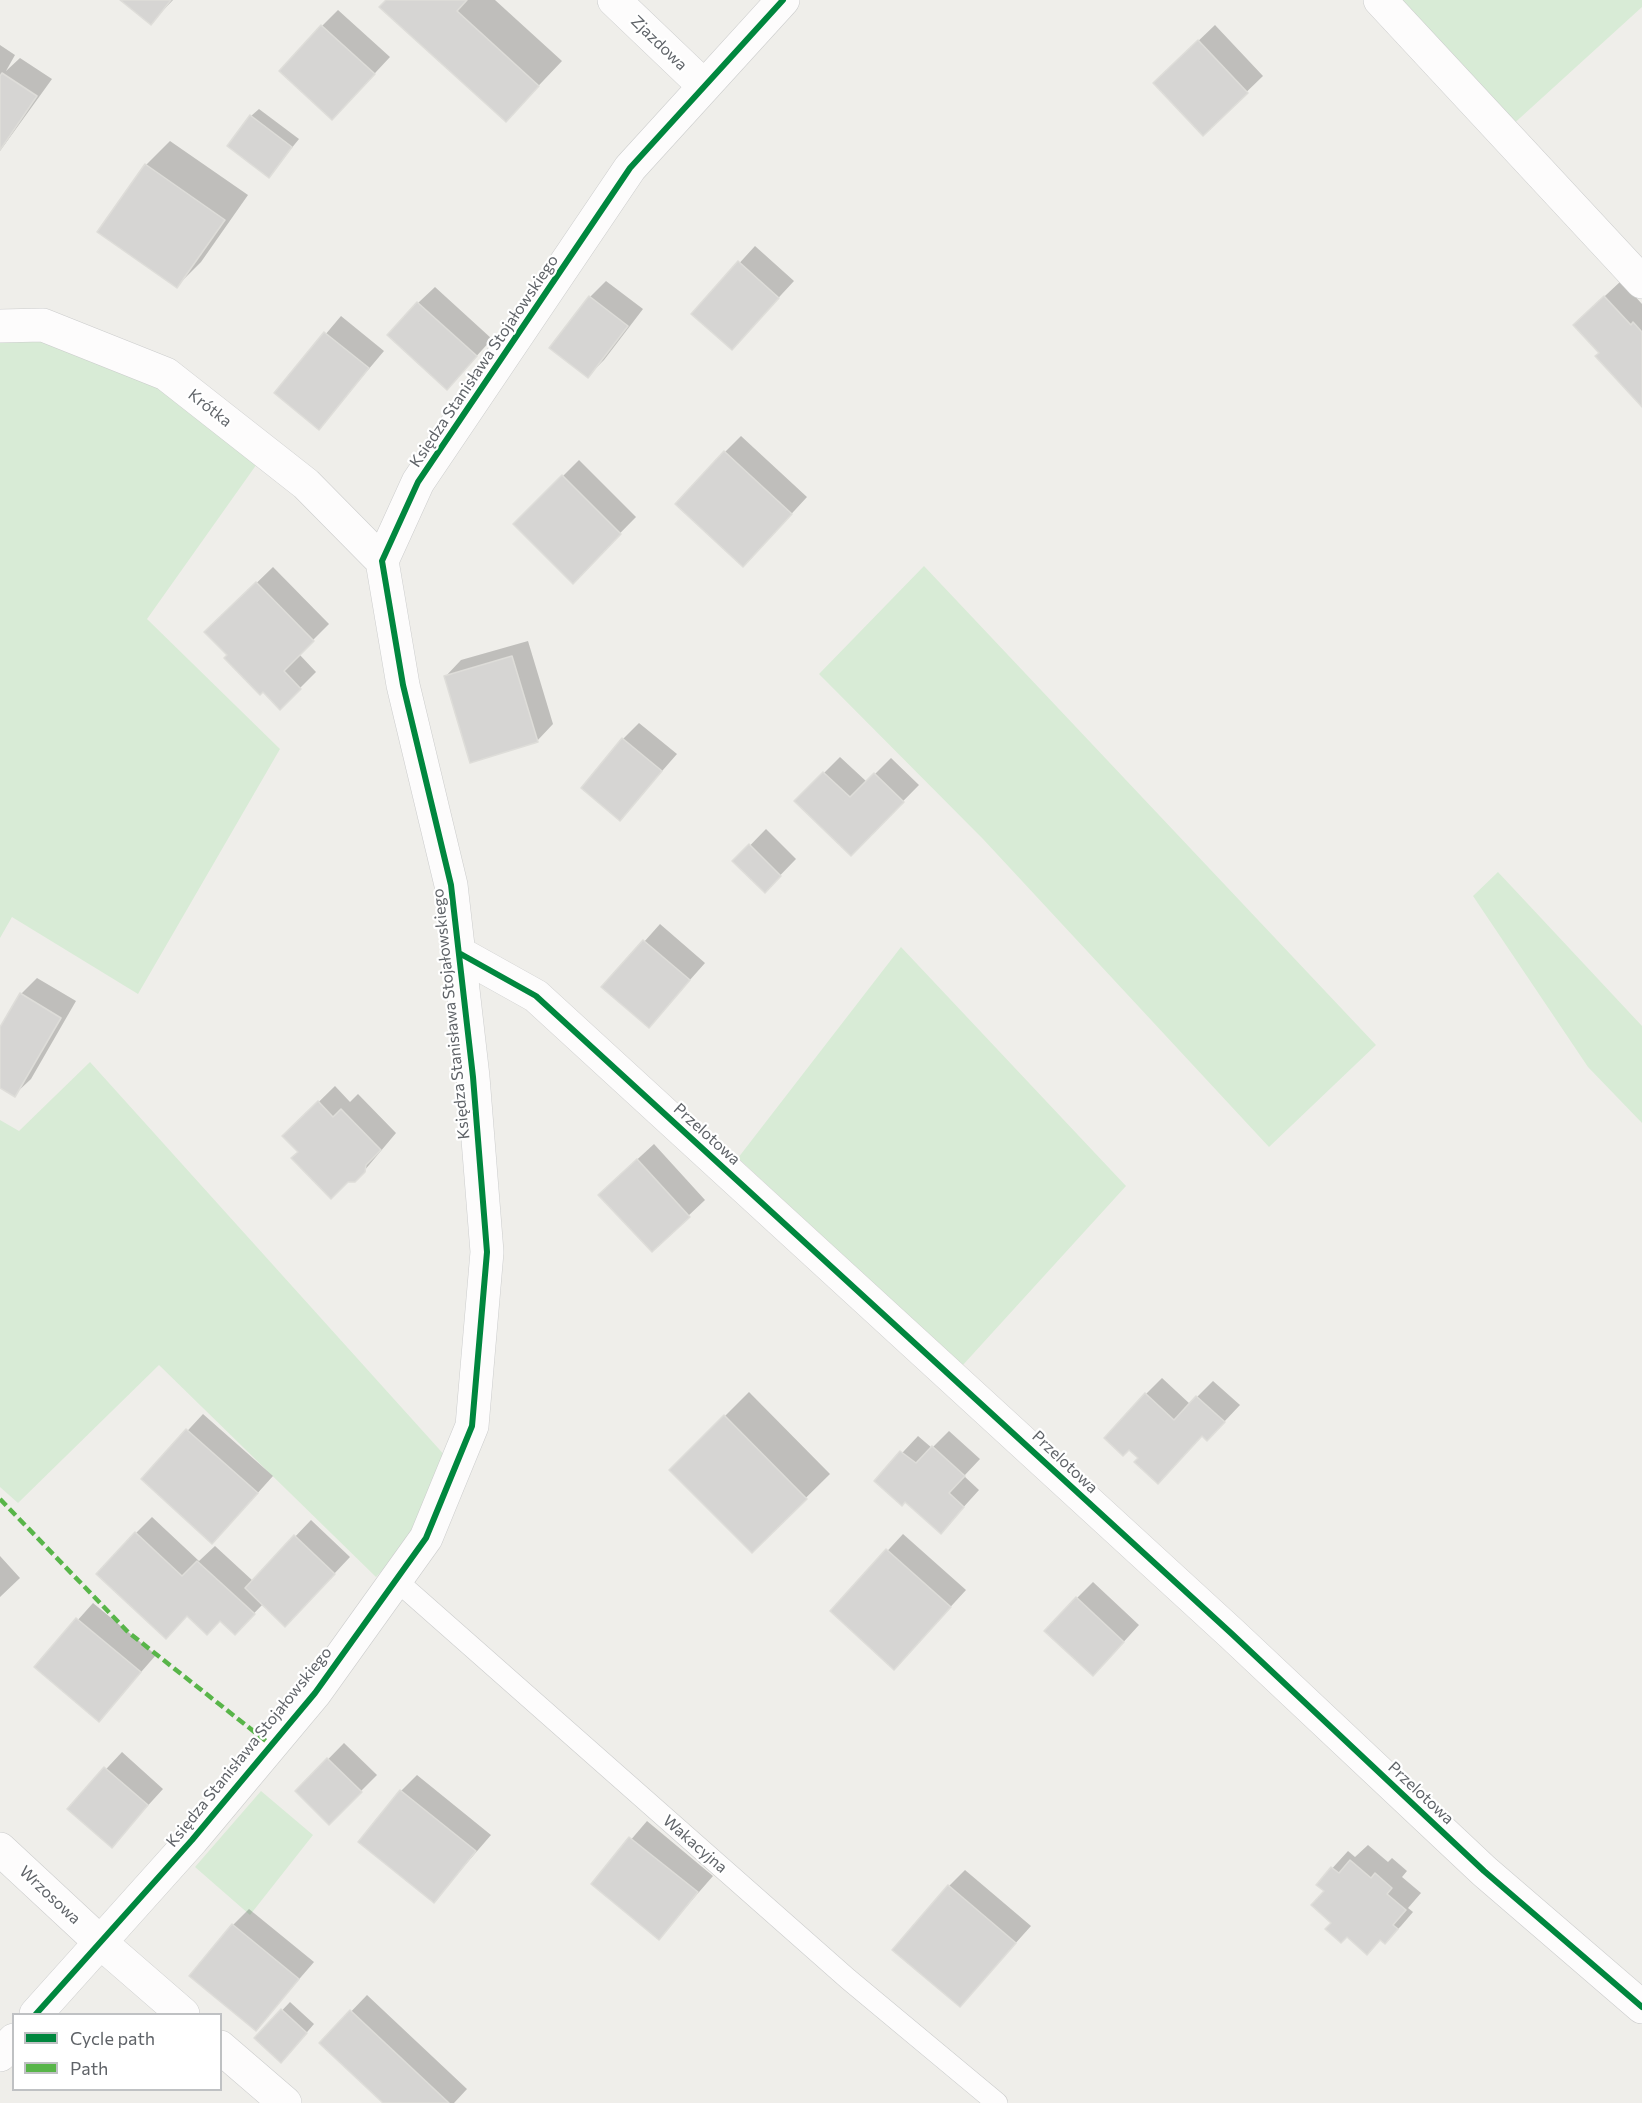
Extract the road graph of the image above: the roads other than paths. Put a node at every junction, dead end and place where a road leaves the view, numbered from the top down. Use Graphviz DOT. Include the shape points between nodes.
graph roads {
  1 [pos="614,0"];
  2 [pos="783,0"];
  3 [pos="1380,0"];
  4 [pos="704,86"];
  5 [pos="1642,282"];
  6 [pos="0,326"];
  7 [pos="382,561"];
  8 [pos="459,953"];
  9 [pos="396,1580"];
  10 [pos="0,1849"];
  11 [pos="100,1942"];
  12 [pos="1642,2007"];
  13 [pos="37,2013"];
  14 [pos="182,2013"];
  15 [pos="12,2042"];
  16 [pos="222,2049"];
  17 [pos="0,2055"];
  18 [pos="285,2103"];
  19 [pos="997,2103"];
  1 -- 4 [label="street, Zjazdowa"];
  2 -- 4 [label="street, Księdza Stanisława Stojałowskiego"];
  3 -- 5 [label="street"];
  4 -- 7 [label="street, Księdza Stanisława Stojałowskiego" via="630,168 418,482"];
  6 -- 7 [label="street, Krótka" via="44,325 166,374 306,484"];
  7 -- 8 [label="street, Księdza Stanisława Stojałowskiego" via="403,685 451,885"];
  8 -- 9 [label="street, Księdza Stanisława Stojałowskiego" via="487,1252 472,1426 426,1538"];
  8 -- 12 [label="street, Przelotowa" via="536,996 1224,1626 1484,1871"];
  9 -- 11 [label="street, Księdza Stanisława Stojałowskiego" via="315,1693"];
  9 -- 19 [label="lane, Wakacyjna" via="848,1979"];
  10 -- 11 [label="street, Wrzosowa"];
  11 -- 13 [label="street, Księdza Stanisława Stojałowskiego"];
  11 -- 14 [label="street, Wrzosowa"];
  15 -- 17 [label="street"];
  16 -- 18 [label="street"];
}
